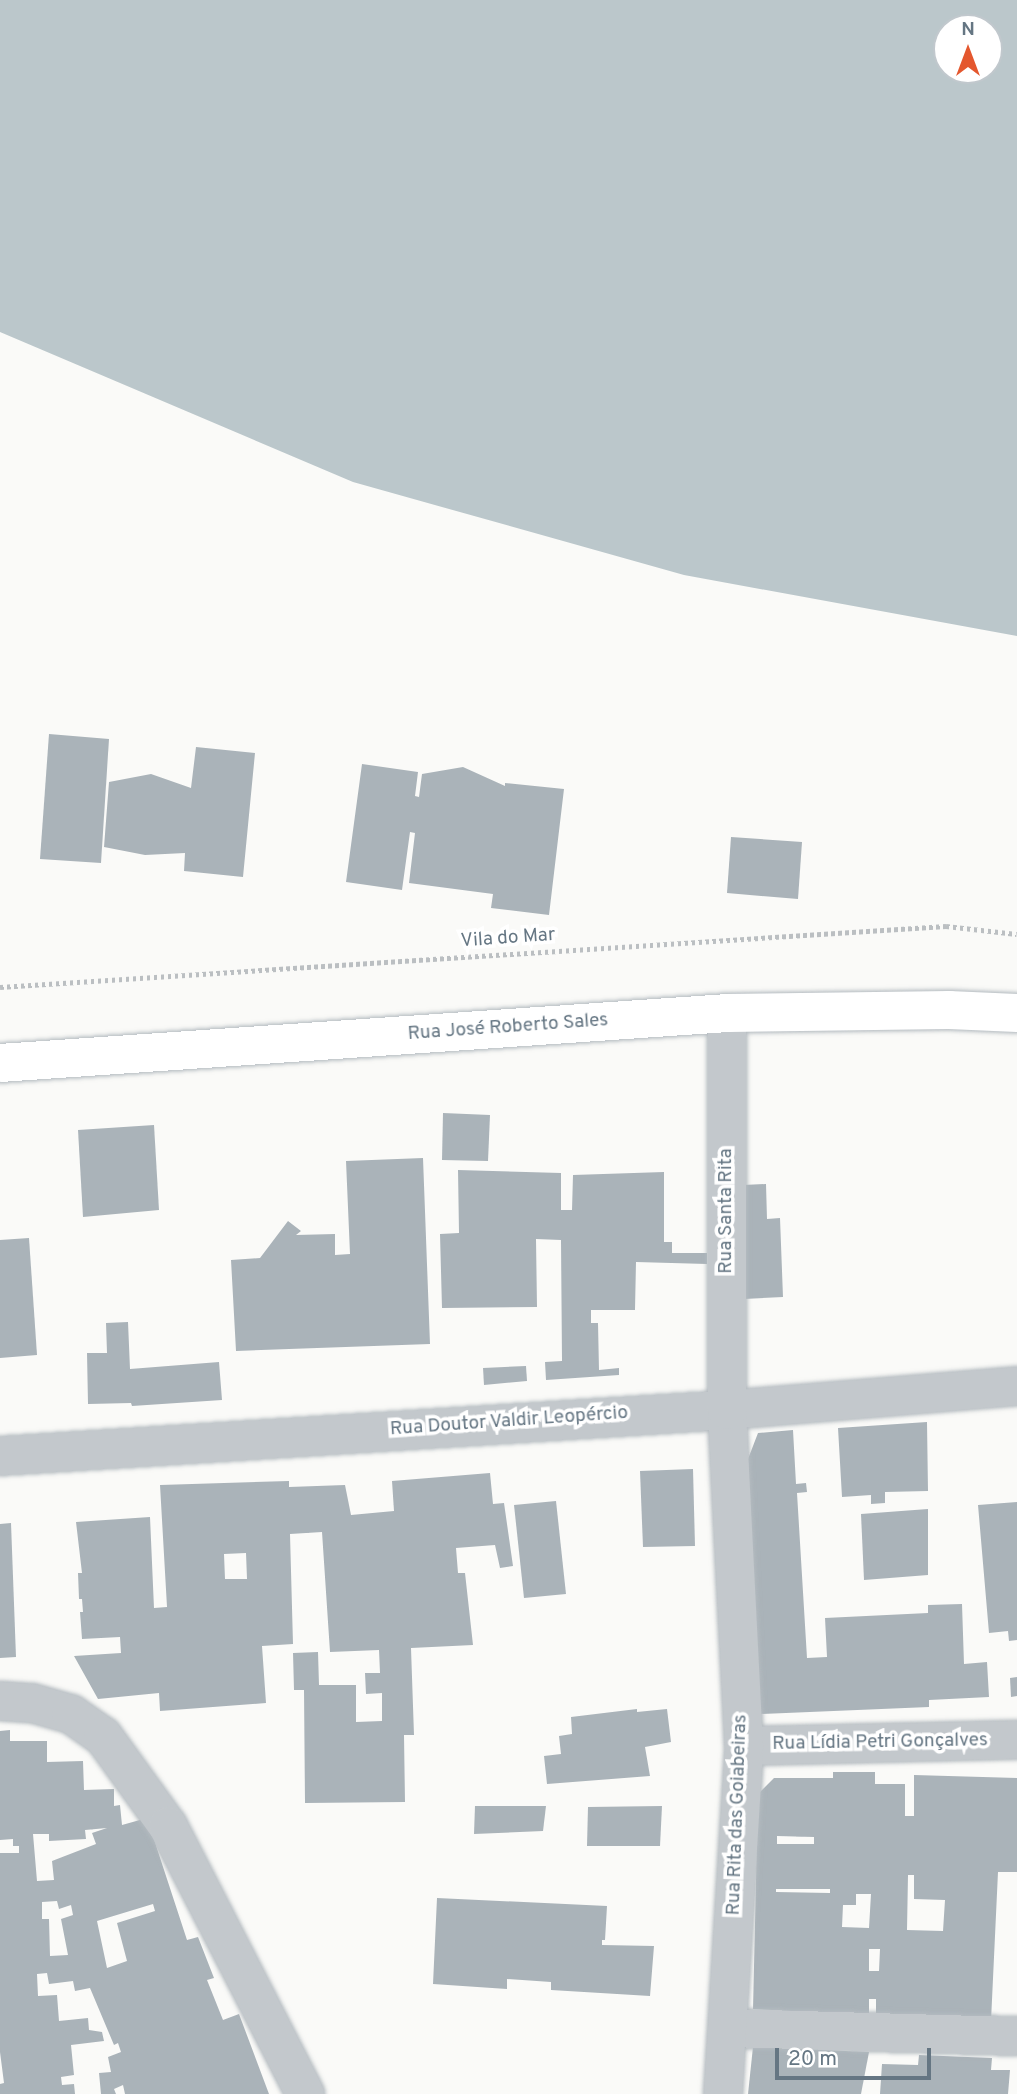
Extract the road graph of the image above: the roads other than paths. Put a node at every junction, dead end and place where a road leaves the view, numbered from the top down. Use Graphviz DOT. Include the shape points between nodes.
graph roads {
  1 [pos="727,1013"];
  2 [pos="1017,1013"];
  3 [pos="0,1063"];
  4 [pos="1017,1386"];
  5 [pos="727,1410"];
  6 [pos="0,1456"];
  7 [pos="0,1701"];
  8 [pos="1017,1740"];
  9 [pos="744,1746"];
  10 [pos="728,2028"];
  11 [pos="1017,2036"];
  12 [pos="304,2094"];
  13 [pos="723,2094"];
  1 -- 2 [label="main road, Rua José Roberto Sales"];
  1 -- 3 [label="main road, Rua José Roberto Sales"];
  1 -- 5 [label="street, Rua Santa Rita"];
  4 -- 5 [label="street, Rua Doutor Valdir Leopércio"];
  5 -- 6 [label="street, Rua Doutor Valdir Leopércio"];
  5 -- 9 [label="street, Rua Rita das Goiabeiras"];
  7 -- 12 [label="street" via="32,1703 71,1714 103,1736 168,1826"];
  8 -- 9 [label="street, Rua Lídia Petri Gonçalves"];
  9 -- 10 [label="street, Rua Rita das Goiabeiras"];
  10 -- 11 [label="street"];
  10 -- 13 [label="street, Rua Rita das Goiabeiras"];
}
